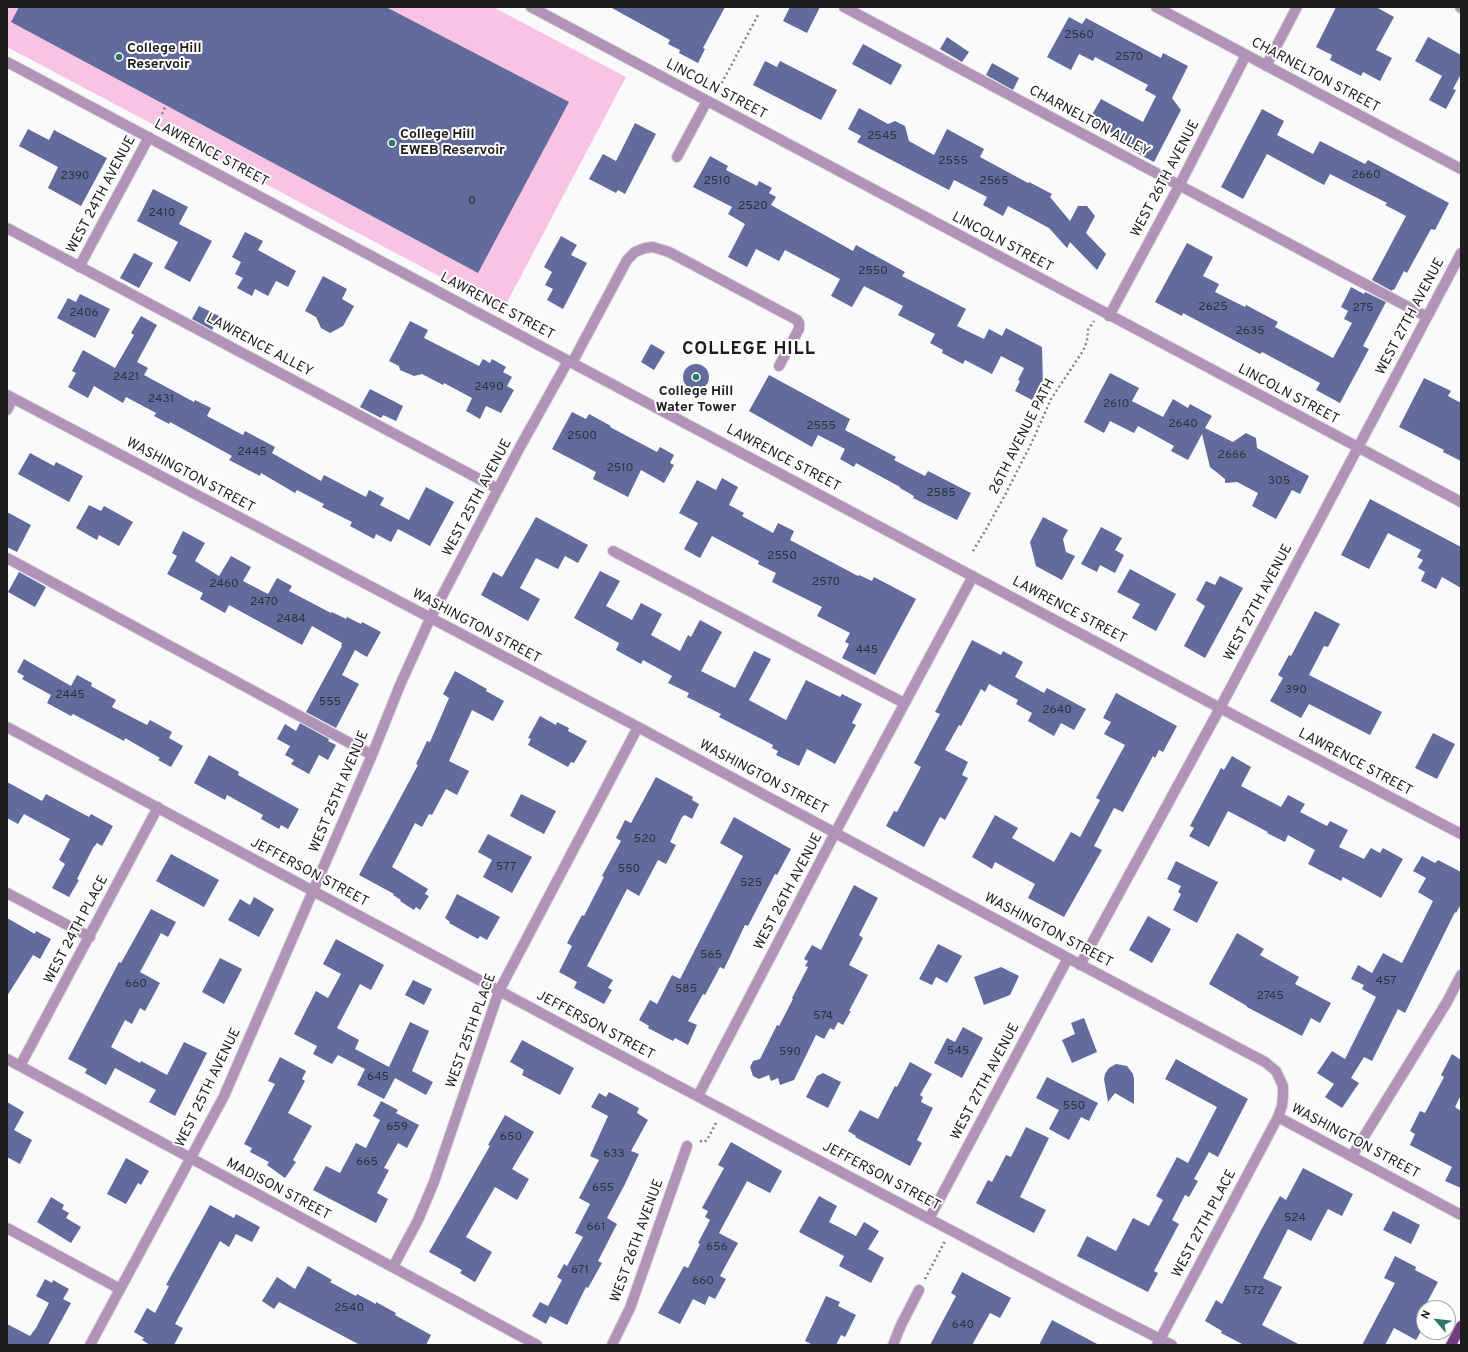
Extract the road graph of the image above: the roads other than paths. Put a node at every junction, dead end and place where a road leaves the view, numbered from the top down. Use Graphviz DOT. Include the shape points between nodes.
graph roads {
  1 [pos="530,7"];
  2 [pos="844,7"];
  3 [pos="1156,7"];
  4 [pos="1297,7"];
  5 [pos="1246,55"];
  6 [pos="7,62"];
  7 [pos="1266,66"];
  8 [pos="709,102"];
  9 [pos="149,137"];
  10 [pos="677,157"];
  11 [pos="1461,169"];
  12 [pos="1179,186"];
  13 [pos="7,228"];
  14 [pos="1461,253"];
  15 [pos="79,267"];
  16 [pos="1109,316"];
  17 [pos="1427,317"];
  18 [pos="570,362"];
  19 [pos="779,366"];
  20 [pos="10,397"];
  21 [pos="7,410"];
  22 [pos="1358,448"];
  23 [pos="498,489"];
  24 [pos="1461,502"];
  25 [pos="613,550"];
  26 [pos="7,558"];
  27 [pos="973,576"];
  28 [pos="430,619"];
  29 [pos="904,703"];
  30 [pos="1220,708"];
  31 [pos="7,727"];
  32 [pos="638,727"];
  33 [pos="372,755"];
  34 [pos="158,807"];
  35 [pos="835,833"];
  36 [pos="1461,834"];
  37 [pos="313,891"];
  38 [pos="7,893"];
  39 [pos="90,937"];
  40 [pos="1068,958"];
  41 [pos="1080,965"];
  42 [pos="1461,975"];
  43 [pos="499,991"];
  44 [pos="7,1059"];
  45 [pos="20,1066"];
  46 [pos="698,1096"];
  47 [pos="1278,1117"];
  48 [pos="687,1146"];
  49 [pos="1352,1156"];
  50 [pos="190,1158"];
  51 [pos="1461,1215"];
  52 [pos="929,1218"];
  53 [pos="7,1228"];
  54 [pos="393,1267"];
  55 [pos="120,1289"];
  56 [pos="919,1290"];
  57 [pos="1461,1326"];
  58 [pos="1158,1342"];
  59 [pos="90,1345"];
  60 [pos="537,1345"];
  61 [pos="612,1345"];
  62 [pos="893,1345"];
  63 [pos="1172,1345"];
  64 [pos="1451,1345"];
  1 -- 8 [label="street, LINCOLN STREET"];
  2 -- 12 [label="street, CHARNELTON ALLEY"];
  3 -- 5 [label="street, CHARNELTON STREET"];
  4 -- 7 [label="street"];
  5 -- 7 [label="street, CHARNELTON STREET"];
  5 -- 12 [label="street, WEST 26TH AVENUE"];
  6 -- 9 [label="street, LAWRENCE STREET"];
  7 -- 11 [label="street, CHARNELTON STREET"];
  8 -- 10 [label="street"];
  8 -- 16 [label="street, LINCOLN STREET"];
  9 -- 15 [label="street, WEST 24TH AVENUE"];
  9 -- 18 [label="street, LAWRENCE STREET"];
  12 -- 16 [label="street, WEST 26TH AVENUE"];
  12 -- 17 [label="street, CHARNELTON ALLEY"];
  13 -- 15 [label="street, LAWRENCE ALLEY"];
  14 -- 17 [label="street, WEST 27TH AVENUE"];
  15 -- 23 [label="street, LAWRENCE ALLEY"];
  16 -- 22 [label="street, LINCOLN STREET"];
  17 -- 22 [label="street, WEST 27TH AVENUE"];
  18 -- 19 [label="street, WEST 25TH AVENUE" via="627,260 635,252 653,247 668,252 797,320 799,329"];
  18 -- 23 [label="street, WEST 25TH AVENUE"];
  18 -- 27 [label="street, LAWRENCE STREET"];
  20 -- 21 [label="street"];
  20 -- 28 [label="street, WASHINGTON STREET"];
  22 -- 24 [label="street, LINCOLN STREET"];
  22 -- 30 [label="street, WEST 27TH AVENUE"];
  23 -- 28 [label="street, WEST 25TH AVENUE"];
  25 -- 29 [label="street"];
  26 -- 33 [label="street"];
  27 -- 29 [label="street, WEST 26TH AVENUE"];
  27 -- 30 [label="street, LAWRENCE STREET"];
  28 -- 32 [label="street, WASHINGTON STREET"];
  28 -- 33 [label="street, WEST 25TH AVENUE"];
  29 -- 35 [label="street, WEST 26TH AVENUE"];
  30 -- 36 [label="street, LAWRENCE STREET"];
  30 -- 41 [label="street, WEST 27TH AVENUE"];
  31 -- 34 [label="street, JEFFERSON STREET"];
  32 -- 35 [label="street, WASHINGTON STREET"];
  32 -- 43 [label="street, WEST 25TH PLACE"];
  33 -- 37 [label="street, WEST 25TH AVENUE"];
  34 -- 37 [label="street, JEFFERSON STREET"];
  34 -- 39 [label="street, WEST 24TH PLACE"];
  35 -- 40 [label="street, WASHINGTON STREET"];
  35 -- 46 [label="street, WEST 26TH AVENUE"];
  37 -- 43 [label="street, JEFFERSON STREET"];
  37 -- 50 [label="street, WEST 25TH AVENUE" via="224,1096"];
  38 -- 39 [label="street"];
  39 -- 45 [label="street, WEST 24TH PLACE"];
  40 -- 41 [label="street, WASHINGTON STREET"];
  40 -- 52 [label="street, WEST 27TH AVENUE"];
  41 -- 47 [label="street, WASHINGTON STREET" via="1271,1066 1283,1086 1282,1106"];
  42 -- 49 [label="street"];
  43 -- 46 [label="street, JEFFERSON STREET"];
  43 -- 54 [label="street, WEST 25TH PLACE" via="434,1182 418,1220"];
  44 -- 45 [label="street, MADISON STREET"];
  45 -- 50 [label="street, MADISON STREET"];
  46 -- 52 [label="street, JEFFERSON STREET"];
  47 -- 49 [label="street, WASHINGTON STREET"];
  47 -- 58 [label="street, WEST 27TH PLACE"];
  48 -- 61 [label="street, WEST 26TH AVENUE" via="630,1308"];
  49 -- 51 [label="street, WASHINGTON STREET"];
  50 -- 54 [label="street, MADISON STREET"];
  50 -- 55 [label="street, WEST 25TH AVENUE"];
  52 -- 58 [label="street, JEFFERSON STREET"];
  53 -- 55 [label="street"];
  54 -- 60 [label="street, MADISON STREET"];
  55 -- 59 [label="street, WEST 25TH AVENUE"];
  56 -- 62 [label="street"];
  57 -- 64 [label="main road"];
  58 -- 63 [label="street, JEFFERSON STREET"];
}
